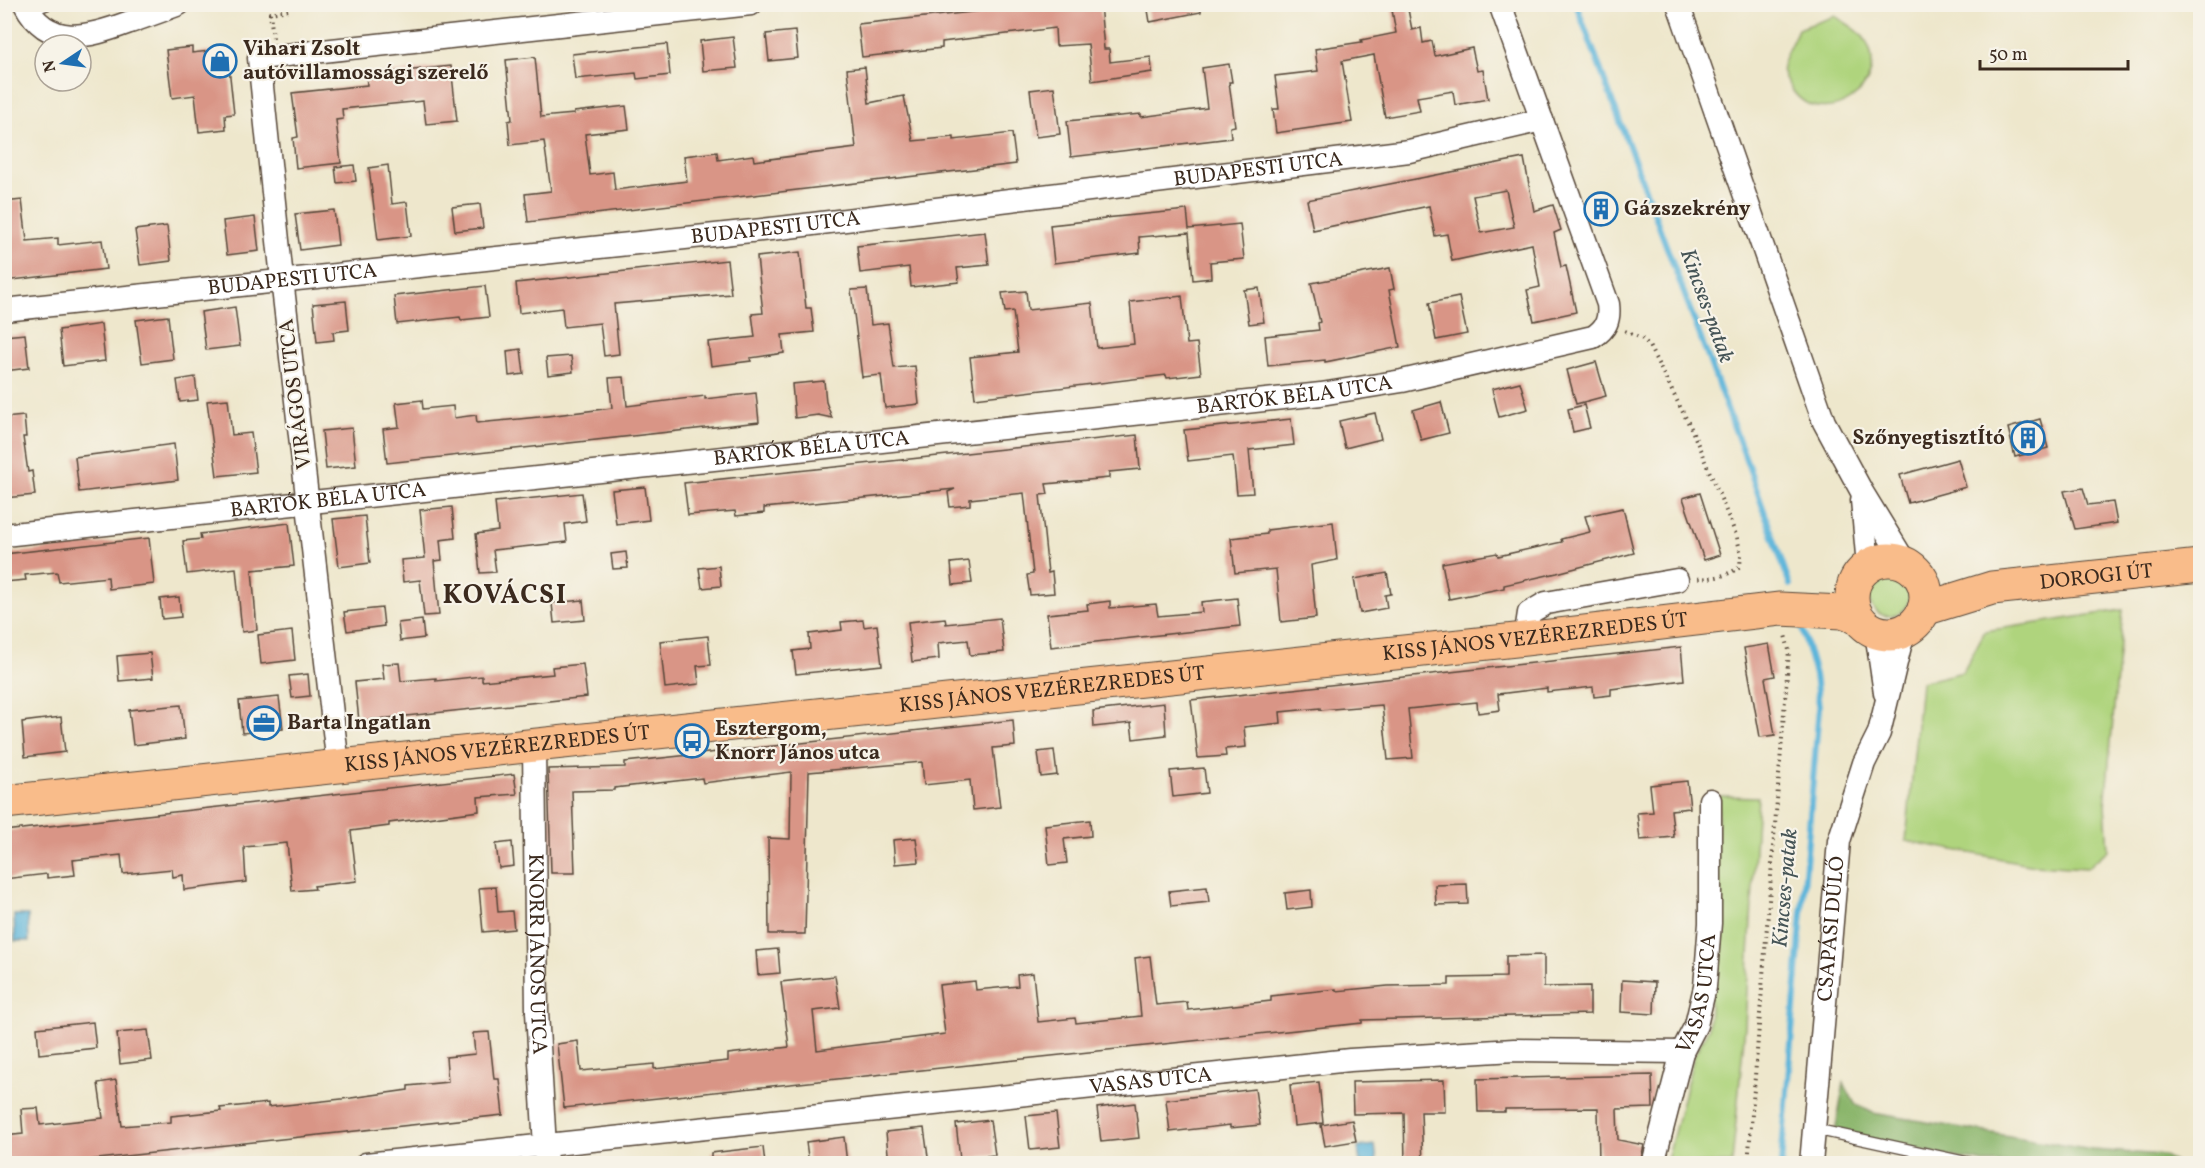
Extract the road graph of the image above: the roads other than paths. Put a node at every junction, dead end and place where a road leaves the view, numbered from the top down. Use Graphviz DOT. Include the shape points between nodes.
graph roads {
  1 [pos="179,4"];
  2 [pos="750,4"];
  3 [pos="1500,4"];
  4 [pos="1678,4"];
  5 [pos="34,7"];
  6 [pos="1542,120"];
  7 [pos="282,279"];
  8 [pos="4,310"];
  9 [pos="1862,492"];
  10 [pos="309,501"];
  11 [pos="4,535"];
  12 [pos="2200,566"];
  13 [pos="1912,570"];
  14 [pos="1861,576"];
  15 [pos="1677,580"];
  16 [pos="1992,588"];
  17 [pos="1818,603"];
  18 [pos="1891,622"];
  19 [pos="1525,639"];
  20 [pos="1887,703"];
  21 [pos="534,746"];
  22 [pos="338,766"];
  23 [pos="1710,800"];
  24 [pos="4,802"];
  25 [pos="1682,1052"];
  26 [pos="1814,1129"];
  27 [pos="545,1154"];
  28 [pos="366,1164"];
  29 [pos="1653,1164"];
  30 [pos="1811,1164"];
  31 [pos="1975,1164"];
  1 -- 5 [label="street" via="84,36 51,32 43,26"];
  2 -- 7 [label="street, VIRÁGOS UTCA" via="267,58"];
  3 -- 6 [label="street"];
  4 -- 9 [label="street" via="1824,422"];
  6 -- 7 [label="street, BUDAPESTI UTCA" via="1386,154 768,229"];
  6 -- 10 [label="street, BARTÓK BÉLA UTCA" via="1608,304 1607,324 1599,334 1585,340 1402,381 1321,393"];
  7 -- 8 [label="street, BUDAPESTI UTCA"];
  7 -- 10 [label="street, VIRÁGOS UTCA"];
  9 -- 13 [label="street"];
  9 -- 14 [label="street"];
  10 -- 11 [label="street, BARTÓK BÉLA UTCA"];
  10 -- 22 [label="street, VIRÁGOS UTCA"];
  12 -- 16 [label="main road, DOROGI ÚT"];
  13 -- 14 [label="main road" via="1887,560"];
  13 -- 16 [label="main road, DOROGI ÚT"];
  13 -- 18 [label="main road" via="1924,586 1926,598"];
  14 -- 17 [label="main road, KISS JÁNOS VEZÉREZREDES ÚT"];
  14 -- 18 [label="main road" via="1852,607"];
  15 -- 19 [label="street" via="1546,603 1529,613"];
  16 -- 18 [label="main road, DOROGI ÚT"];
  17 -- 18 [label="main road, KISS JÁNOS VEZÉREZREDES ÚT"];
  17 -- 19 [label="main road, KISS JÁNOS VEZÉREZREDES ÚT"];
  18 -- 20 [label="street, CSAPÁSI DŰLŐ"];
  18 -- 20 [label="street, CSAPÁSI DŰLŐ" via="1900,646"];
  19 -- 21 [label="main road, KISS JÁNOS VEZÉREZREDES ÚT"];
  20 -- 26 [label="street, CSAPÁSI DŰLŐ" via="1839,841"];
  21 -- 22 [label="main road, KISS JÁNOS VEZÉREZREDES ÚT"];
  21 -- 27 [label="street, KNORR JÁNOS UTCA" via="537,1012"];
  22 -- 24 [label="main road, KISS JÁNOS VEZÉREZREDES ÚT"];
  23 -- 25 [label="street, VASAS UTCA" via="1710,923 1705,987 1696,1025"];
  25 -- 27 [label="street, VASAS UTCA" via="1514,1050 1350,1060"];
  25 -- 29 [label="street"];
  26 -- 30 [label="street, CSAPÁSI DŰLŐ"];
  26 -- 31 [label="lane"];
  27 -- 28 [label="street, VASAS UTCA"];
}
